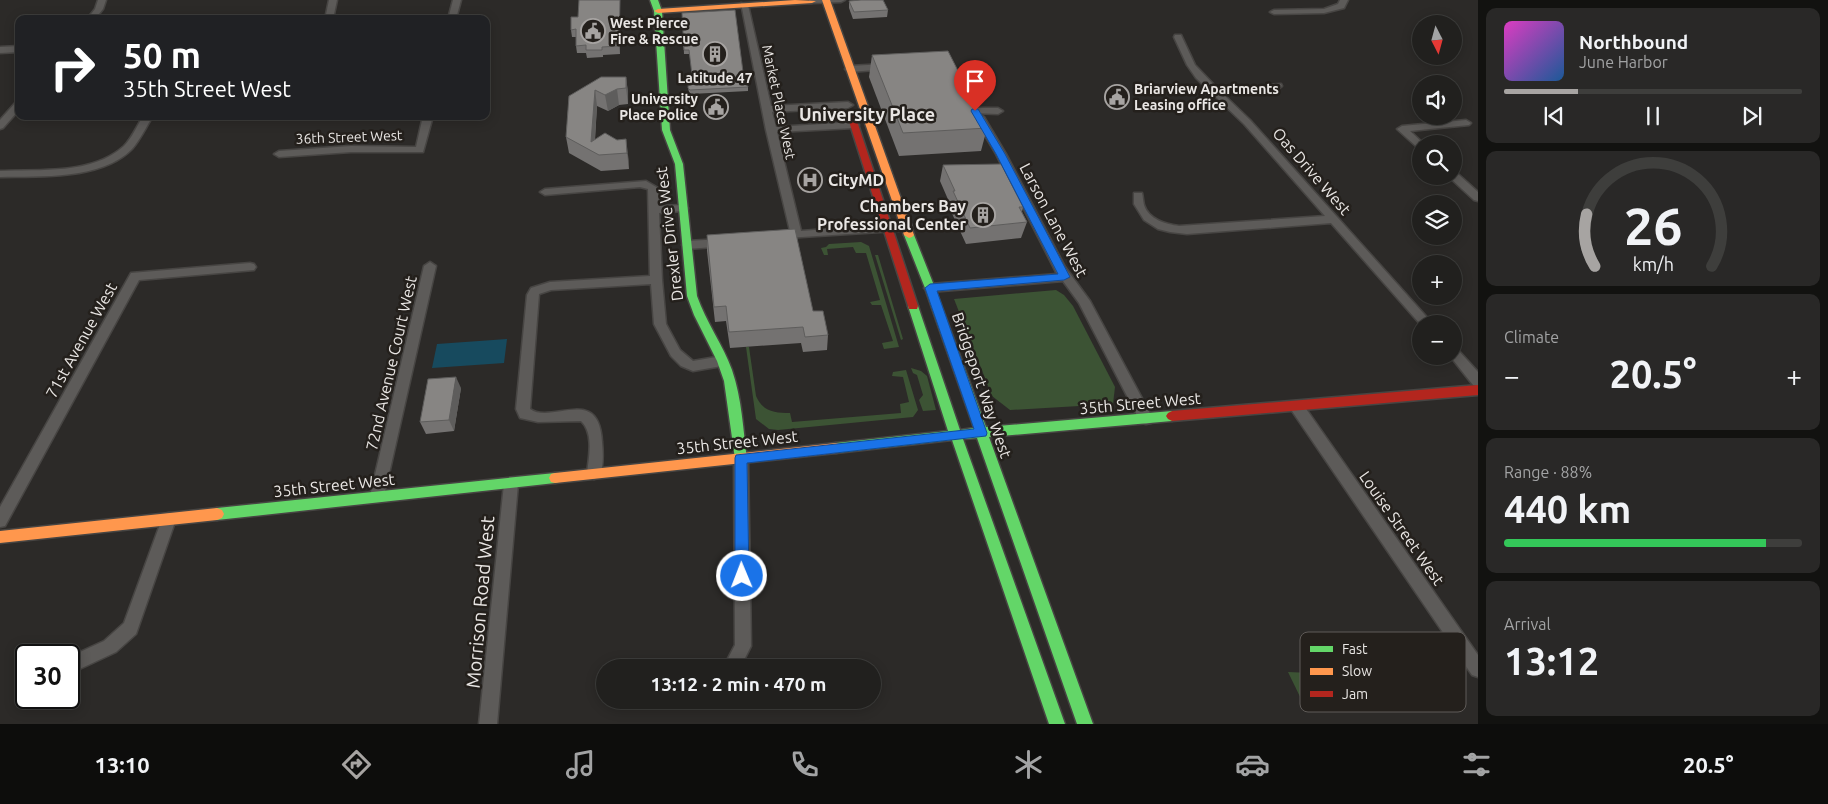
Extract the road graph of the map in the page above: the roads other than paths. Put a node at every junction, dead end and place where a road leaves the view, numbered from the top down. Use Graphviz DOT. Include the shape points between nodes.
graph roads {
  1 [pos="102,0"];
  2 [pos="333,0"];
  3 [pos="457,0"];
  4 [pos="826,0"];
  5 [pos="841,0"];
  6 [pos="1344,0"];
  7 [pos="813,4"];
  8 [pos="656,5"];
  9 [pos="744,5"];
  10 [pos="1274,12"];
  11 [pos="94,15"];
  12 [pos="329,15"];
  13 [pos="453,15"];
  14 [pos="1178,37"];
  15 [pos="15,49"];
  16 [pos="0,50"];
  17 [pos="893,66"];
  18 [pos="848,69"];
  19 [pos="1278,86"];
  20 [pos="1214,92"];
  21 [pos="846,101"];
  22 [pos="15,109"];
  23 [pos="767,109"];
  24 [pos="998,111"];
  25 [pos="145,120"];
  26 [pos="427,120"];
  27 [pos="1466,123"];
  28 [pos="854,125"];
  29 [pos="0,126"];
  30 [pos="771,130"];
  31 [pos="1412,138"];
  32 [pos="279,154"];
  33 [pos="0,174"];
  34 [pos="1462,183"];
  35 [pos="545,192"];
  36 [pos="1138,195"];
  37 [pos="1478,198"];
  38 [pos="683,208"];
  39 [pos="654,210"];
  40 [pos="1332,219"];
  41 [pos="907,227"];
  42 [pos="888,228"];
  43 [pos="796,233"];
  44 [pos="781,235"];
  45 [pos="733,242"];
  46 [pos="687,245"];
  47 [pos="430,266"];
  48 [pos="250,267"];
  49 [pos="1064,277"];
  50 [pos="656,280"];
  51 [pos="930,288"];
  52 [pos="1419,315"];
  53 [pos="722,361"];
  54 [pos="1462,363"];
  55 [pos="1478,381"];
  56 [pos="1478,390"];
  57 [pos="1297,406"];
  58 [pos="1146,419"];
  59 [pos="981,433"];
  60 [pos="956,435"];
  61 [pos="741,458"];
  62 [pos="594,473"];
  63 [pos="510,484"];
  64 [pos="377,496"];
  65 [pos="169,519"];
  66 [pos="0,521"];
  67 [pos="0,537"];
  68 [pos="1453,632"];
  69 [pos="1466,652"];
  70 [pos="736,659"];
  71 [pos="80,661"];
  72 [pos="1478,669"];
  73 [pos="488,724"];
  74 [pos="1057,724"];
  75 [pos="1085,724"];
  1 -- 11 [label="street"];
  2 -- 12 [label="street"];
  3 -- 13 [label="street"];
  4 -- 5 [label="street"];
  4 -- 7 [label="street"];
  4 -- 18 [label="street, Bridgeport Way West"];
  6 -- 10 [label="street" via="1343,4 1332,9"];
  7 -- 9 [label="street"];
  8 -- 9 [label="street"];
  8 -- 38 [label="street, Drexler Drive West" via="666,130 679,164"];
  9 -- 23 [label="street, Market Place West"];
  14 -- 20 [label="street, Oas Drive West" via="1191,65"];
  15 -- 16 [label="street"];
  17 -- 18 [label="street"];
  18 -- 41 [label="street, Bridgeport Way West"];
  19 -- 20 [label="street"];
  20 -- 40 [label="street, Oas Drive West" via="1247,122"];
  21 -- 23 [label="street"];
  21 -- 28 [label="street"];
  22 -- 29 [label="street"];
  23 -- 30 [label="street, Market Place West"];
  24 -- 49 [label="street, Larson Lane West" via="973,107 1001,154"];
  25 -- 33 [label="street" via="129,146 112,158 77,169"];
  26 -- 32 [label="street, 36th Street West" via="420,150 351,149"];
  27 -- 31 [label="street" via="1402,129"];
  28 -- 30 [label="street"];
  28 -- 42 [label="street"];
  30 -- 43 [label="street, Market Place West"];
  34 -- 37 [label="street"];
  35 -- 39 [label="street" via="646,184 653,188"];
  36 -- 40 [label="street" via="1138,205 1146,217 1174,229"];
  38 -- 39 [label="street"];
  38 -- 46 [label="street, Drexler Drive West"];
  39 -- 50 [label="street"];
  40 -- 52 [label="street, Oas Drive West"];
  41 -- 42 [label="street"];
  41 -- 51 [label="street, Bridgeport Way West"];
  42 -- 43 [label="street"];
  42 -- 60 [label="street"];
  43 -- 44 [label="street"];
  45 -- 46 [label="street"];
  46 -- 53 [label="street, Drexler Drive West" via="695,309"];
  47 -- 64 [label="street, 72nd Avenue Court West"];
  48 -- 66 [label="street, 71st Avenue West" via="135,276"];
  49 -- 51 [label="street"];
  49 -- 58 [label="street, Larson Lane West" via="1084,301"];
  50 -- 53 [label="street" via="660,324 680,360 693,366"];
  50 -- 62 [label="street" via="541,288 535,291 532,300 523,409 525,414 538,417 575,415 588,418 596,445"];
  51 -- 59 [label="street, Bridgeport Way West"];
  53 -- 61 [label="street, Drexler Drive West" via="731,389"];
  54 -- 55 [label="street"];
  56 -- 57 [label="street, 35th Street West"];
  57 -- 58 [label="street, 35th Street West"];
  57 -- 68 [label="street, Louise Street West"];
  58 -- 59 [label="street, 35th Street West"];
  59 -- 60 [label="street, 35th Street West"];
  59 -- 75 [label="street, Bridgeport Way West"];
  60 -- 61 [label="street, 35th Street West"];
  60 -- 74 [label="street"];
  61 -- 62 [label="street, 35th Street West"];
  61 -- 70 [label="street" via="744,646"];
  62 -- 63 [label="street, 35th Street West"];
  63 -- 64 [label="street, 35th Street West"];
  63 -- 73 [label="street, Morrison Road West"];
  64 -- 65 [label="street, 35th Street West"];
  65 -- 67 [label="street, 35th Street West"];
  65 -- 71 [label="street" via="127,633 112,646"];
  69 -- 72 [label="street, Louise Street West"];
}
